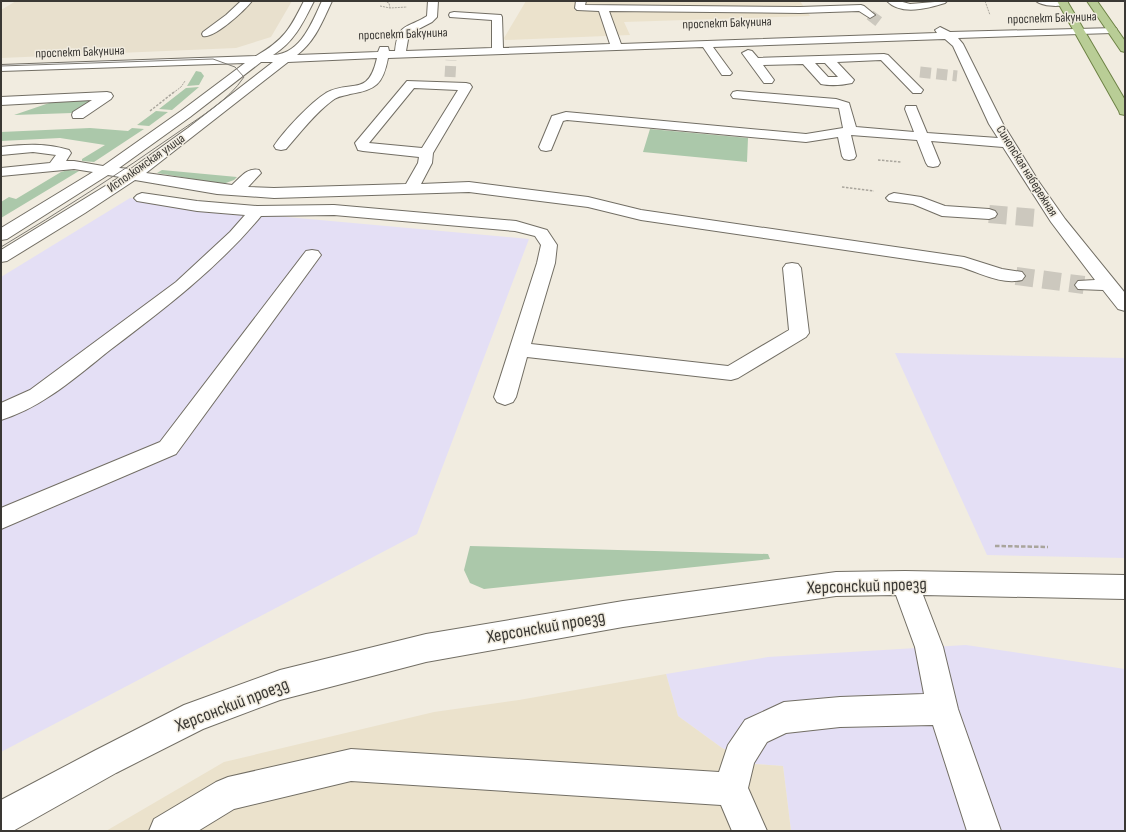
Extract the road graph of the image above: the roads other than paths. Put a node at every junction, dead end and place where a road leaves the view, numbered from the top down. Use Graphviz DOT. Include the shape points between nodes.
graph roads {
  1 [pos="247,1"];
  2 [pos="309,1"];
  3 [pos="327,1"];
  4 [pos="433,1"];
  5 [pos="581,1"];
  6 [pos="794,1"];
  7 [pos="892,1"];
  8 [pos="942,1"];
  9 [pos="1041,1"];
  10 [pos="1092,1"];
  11 [pos="1062,2"];
  12 [pos="603,8"];
  13 [pos="800,10"];
  14 [pos="454,15"];
  15 [pos="870,15"];
  16 [pos="1077,28"];
  17 [pos="1112,30"];
  18 [pos="944,33"];
  19 [pos="207,34"];
  20 [pos="739,43"];
  21 [pos="616,44"];
  22 [pos="706,44"];
  23 [pos="498,48"];
  24 [pos="1125,49"];
  25 [pos="383,52"];
  26 [pos="401,52"];
  27 [pos="287,56"];
  28 [pos="256,59"];
  29 [pos="806,60"];
  30 [pos="828,60"];
  31 [pos="755,62"];
  32 [pos="90,65"];
  33 [pos="3,70"];
  34 [pos="899,72"];
  35 [pos="913,72"];
  36 [pos="726,73"];
  37 [pos="79,78"];
  38 [pos="768,80"];
  39 [pos="70,88"];
  40 [pos="917,90"];
  41 [pos="737,95"];
  42 [pos="60,98"];
  43 [pos="1,101"];
  44 [pos="911,109"];
  45 [pos="1125,111"];
  46 [pos="78,115"];
  47 [pos="847,131"];
  48 [pos="921,136"];
  49 [pos="1008,143"];
  50 [pos="281,146"];
  51 [pos="546,147"];
  52 [pos="1,151"];
  53 [pos="426,153"];
  54 [pos="849,156"];
  55 [pos="933,163"];
  56 [pos="55,167"];
  57 [pos="106,170"];
  58 [pos="1,172"];
  59 [pos="132,174"];
  60 [pos="260,174"];
  61 [pos="217,189"];
  62 [pos="411,189"];
  63 [pos="243,191"];
  64 [pos="142,198"];
  65 [pos="894,198"];
  66 [pos="197,206"];
  67 [pos="257,211"];
  68 [pos="989,214"];
  69 [pos="1037,218"];
  70 [pos="1058,220"];
  71 [pos="1,234"];
  72 [pos="312,255"];
  73 [pos="1,257"];
  74 [pos="792,268"];
  75 [pos="1016,276"];
  76 [pos="1084,285"];
  77 [pos="1108,285"];
  78 [pos="1125,305"];
  79 [pos="519,349"];
  80 [pos="505,397"];
  81 [pos="1,412"];
  82 [pos="1,519"];
  83 [pos="905,583"];
  84 [pos="1125,587"];
  85 [pos="943,710"];
  86 [pos="731,789"];
  87 [pos="1,819"];
  88 [pos="166,831"];
  89 [pos="750,831"];
  90 [pos="984,831"];
  1 -- 19 [label="street"];
  2 -- 28 [label="street, Исполкомская улица" via="288,39"];
  3 -- 27 [label="street, Исполкомская улица" via="304,44"];
  4 -- 26 [label="street" via="432,18 408,29 404,34"];
  5 -- 12 [label="street" via="580,8"];
  6 -- 13 [label="street"];
  7 -- 8 [label="street" via="906,7"];
  9 -- 11 [label="street"];
  10 -- 17 [label="main road"];
  11 -- 16 [label="main road"];
  12 -- 13 [label="street"];
  12 -- 21 [label="street"];
  13 -- 15 [label="street" via="861,8"];
  14 -- 23 [label="street" via="497,17"];
  16 -- 17 [label="street, проспект Бакунина"];
  16 -- 18 [label="street, проспект Бакунина"];
  16 -- 45 [label="main road"];
  17 -- 24 [label="main road"];
  18 -- 20 [label="street, проспект Бакунина"];
  18 -- 21 [label="street, проспект Бакунина" via="888,30"];
  18 -- 49 [label="street, Синопская набережная" via="958,44 968,76"];
  20 -- 22 [label="street, проспект Бакунина"];
  20 -- 31 [label="street"];
  21 -- 22 [label="street, проспект Бакунина"];
  21 -- 23 [label="street, проспект Бакунина"];
  22 -- 36 [label="street"];
  23 -- 26 [label="street, проспект Бакунина" via="451,53"];
  25 -- 26 [label="street, проспект Бакунина"];
  25 -- 27 [label="street, проспект Бакунина"];
  25 -- 50 [label="street" via="374,83 325,100"];
  27 -- 28 [label="street, проспект Бакунина"];
  27 -- 59 [label="street, Исполкомская улица" via="211,117"];
  28 -- 32 [label="street, проспект Бакунина"];
  28 -- 57 [label="street, Исполкомская улица" via="186,115"];
  29 -- 30 [label="street"];
  29 -- 30 [label="street" via="825,81 848,80"];
  29 -- 31 [label="street"];
  30 -- 34 [label="street" via="884,57"];
  31 -- 38 [label="street"];
  32 -- 33 [label="street, проспект Бакунина"];
  32 -- 37 [label="street"];
  34 -- 35 [label="street"];
  34 -- 40 [label="street"];
  39 -- 42 [label="street"];
  41 -- 47 [label="street" via="836,103 845,106"];
  42 -- 43 [label="street"];
  42 -- 46 [label="street" via="107,96"];
  44 -- 48 [label="street"];
  47 -- 48 [label="street"];
  47 -- 51 [label="street" via="806,138 566,116 557,119"];
  47 -- 54 [label="street"];
  48 -- 49 [label="street"];
  48 -- 55 [label="street"];
  49 -- 70 [label="street, Синопская набережная"];
  52 -- 56 [label="street" via="53,149 64,153"];
  53 -- 53 [label="street" via="466,87 448,81 411,84 362,143 363,147 372,149"];
  53 -- 62 [label="street" via="425,163"];
  56 -- 57 [label="street" via="74,165"];
  56 -- 58 [label="street"];
  57 -- 59 [label="street"];
  57 -- 71 [label="street, Исполкомская улица"];
  59 -- 61 [label="street"];
  59 -- 73 [label="street, Исполкомская улица"];
  60 -- 63 [label="street"];
  61 -- 63 [label="street"];
  61 -- 66 [label="street"];
  62 -- 63 [label="street" via="274,193"];
  62 -- 75 [label="street" via="469,187 588,202 641,215 964,262 1000,274"];
  64 -- 66 [label="street"];
  65 -- 68 [label="street" via="916,200 942,211"];
  66 -- 67 [label="street"];
  67 -- 79 [label="street" via="334,210 516,226 542,233 549,245 546,263"];
  67 -- 81 [label="street" via="236,236 182,286 38,395"];
  69 -- 70 [label="street"];
  70 -- 77 [label="street, Синопская набережная"];
  72 -- 82 [label="street" via="168,448"];
  74 -- 79 [label="street" via="799,333 731,374"];
  76 -- 77 [label="street"];
  77 -- 78 [label="street, Синопская набережная"];
  79 -- 80 [label="street"];
  83 -- 84 [label="street, Херсонский проезд"];
  83 -- 85 [label="street" via="930,647"];
  83 -- 87 [label="street, Херсонский проезд" via="836,584 622,614 426,648 280,685 195,716"];
  85 -- 86 [label="street" via="840,712 784,718 756,731 739,756"];
  85 -- 90 [label="street"];
  86 -- 88 [label="street" via="351,765 228,794"];
  86 -- 89 [label="street"];
}
